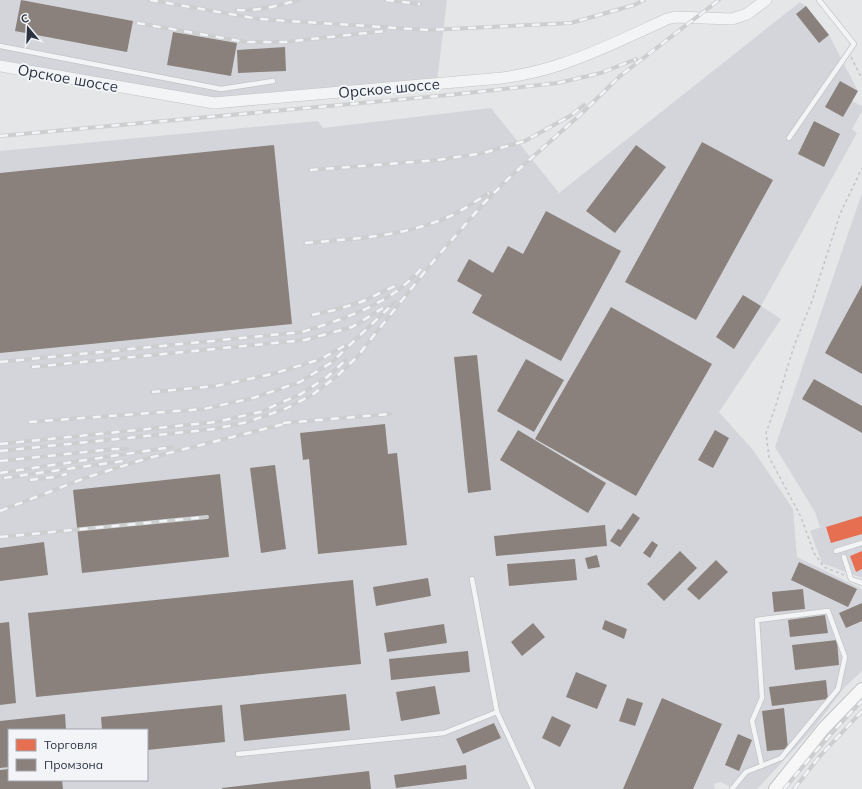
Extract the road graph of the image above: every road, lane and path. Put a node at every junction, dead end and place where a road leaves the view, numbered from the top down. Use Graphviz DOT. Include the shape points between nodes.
graph roads {
  1 [pos="766,0"];
  2 [pos="819,0"];
  3 [pos="0,46"];
  4 [pos="848,52"];
  5 [pos="0,66"];
  6 [pos="862,79"];
  7 [pos="273,81"];
  8 [pos="789,138"];
  9 [pos="862,168"];
  10 [pos="862,543"];
  11 [pos="836,551"];
  12 [pos="844,557"];
  13 [pos="472,579"];
  14 [pos="851,579"];
  15 [pos="862,584"];
  16 [pos="862,689"];
  17 [pos="496,712"];
  18 [pos="238,754"];
  19 [pos="762,766"];
  20 [pos="533,789"];
  21 [pos="732,789"];
  22 [pos="775,789"];
  1 -- 5 [label="street, Орское шоссе" via="747,14 732,19 667,19 587,55 531,73 502,78 214,103"];
  2 -- 4 [label="lane" via="854,44"];
  3 -- 7 [label="lane" via="221,89"];
  4 -- 6 [label="path"];
  4 -- 8 [label="lane"];
  9 -- 14 [label="path" via="840,214 766,433 769,456 801,517 814,553 824,566"];
  10 -- 11 [label="lane"];
  12 -- 14 [label="lane"];
  13 -- 17 [label="lane"];
  14 -- 15 [label="lane"];
  16 -- 22 [label="main road" via="824,728"];
  17 -- 18 [label="lane" via="444,733"];
  17 -- 20 [label="lane"];
  19 -- 19 [label="lane" via="781,758 838,689 845,657 828,611 757,620 762,698 752,721"];
  19 -- 21 [label="lane" via="746,772"];
}
